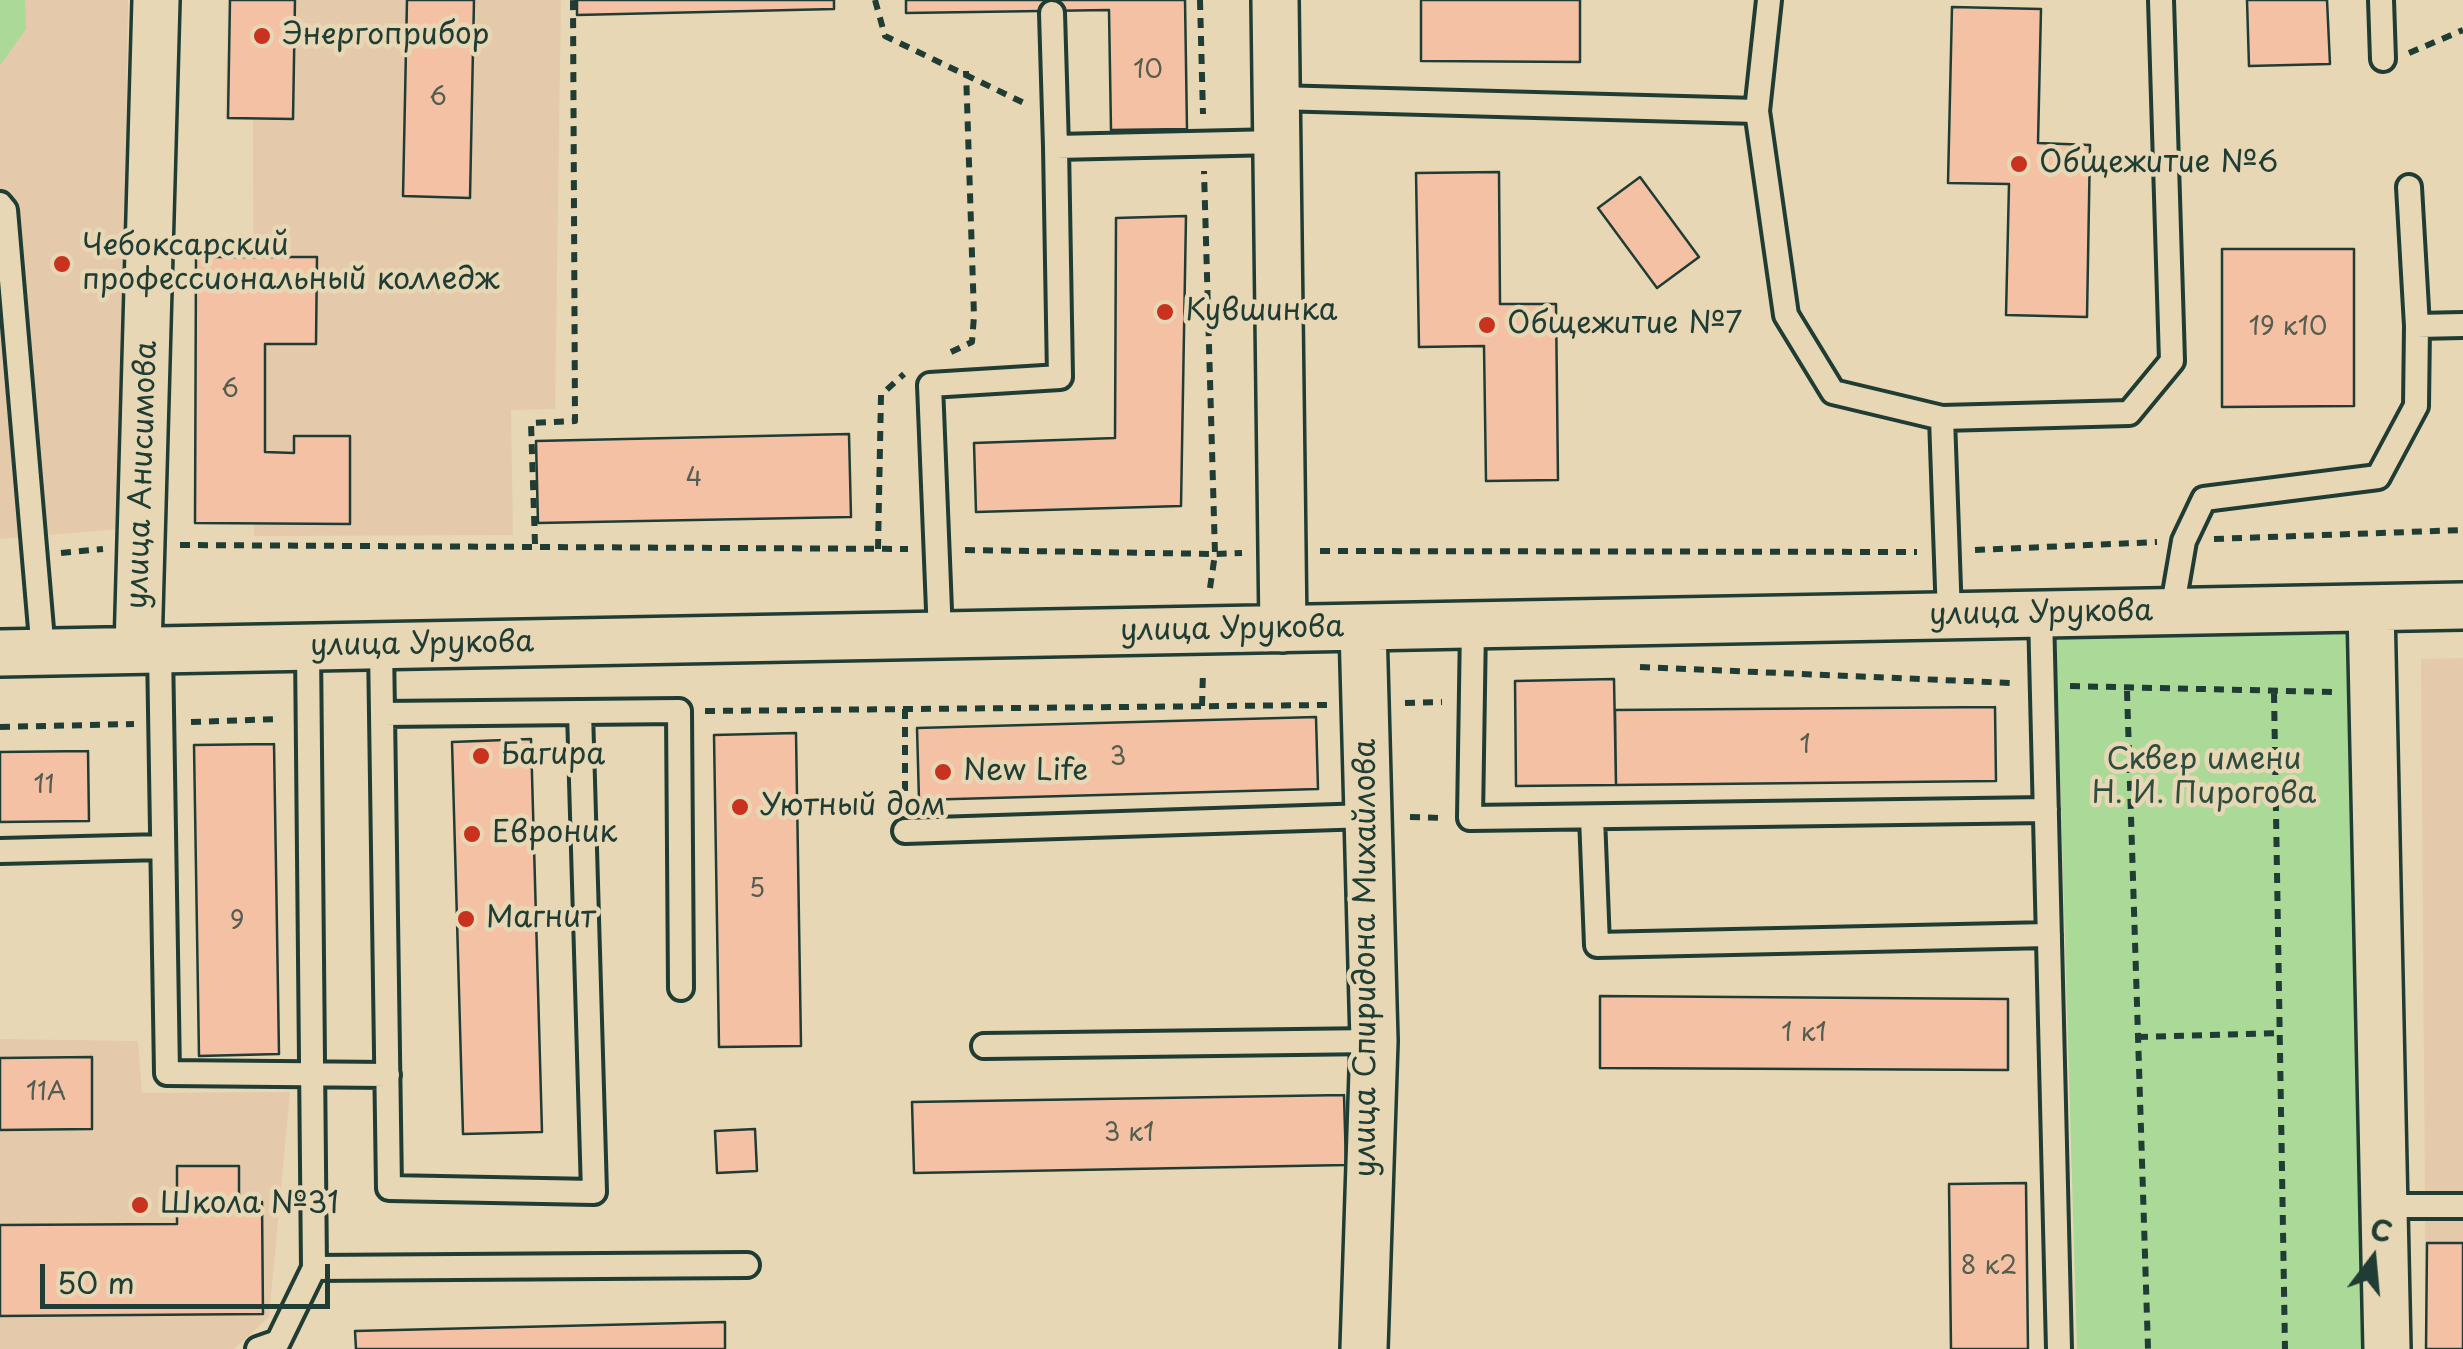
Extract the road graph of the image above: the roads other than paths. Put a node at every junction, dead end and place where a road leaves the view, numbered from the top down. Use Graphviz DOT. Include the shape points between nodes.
graph roads {
  1 [pos="156,0"];
  2 [pos="1275,0"];
  3 [pos="1769,0"];
  4 [pos="2160,0"];
  5 [pos="2382,0"];
  6 [pos="1052,13"];
  7 [pos="2384,59"];
  8 [pos="1276,98"];
  9 [pos="1756,111"];
  10 [pos="1277,142"];
  11 [pos="1056,147"];
  12 [pos="2408,187"];
  13 [pos="0,204"];
  14 [pos="2463,325"];
  15 [pos="2418,326"];
  16 [pos="1942,418"];
  17 [pos="2463,606"];
  18 [pos="2372,608"];
  19 [pos="2172,611"];
  20 [pos="2040,614"];
  21 [pos="1948,616"];
  22 [pos="1362,627"];
  23 [pos="1283,629"];
  24 [pos="940,635"];
  25 [pos="381,646"];
  26 [pos="1473,647"];
  27 [pos="308,648"];
  28 [pos="149,650"];
  29 [pos="21,652"];
  30 [pos="580,712"];
  31 [pos="382,714"];
  32 [pos="2046,810"];
  33 [pos="1368,816"];
  34 [pos="1592,817"];
  35 [pos="906,831"];
  36 [pos="163,846"];
  37 [pos="0,851"];
  38 [pos="2049,935"];
  39 [pos="681,988"];
  40 [pos="1374,1042"];
  41 [pos="984,1046"];
  42 [pos="314,1076"];
  43 [pos="388,1076"];
  44 [pos="2384,1206"];
  45 [pos="2463,1206"];
  46 [pos="747,1265"];
  47 [pos="314,1268"];
  48 [pos="271,1347"];
  49 [pos="1364,1349"];
  50 [pos="2060,1349"];
  51 [pos="2387,1349"];
  1 -- 28 [label="street, улица Анисимова" via="141,545"];
  2 -- 8 [label="street"];
  3 -- 9 [label="lane"];
  4 -- 16 [label="lane" via="2172,361 2129,414"];
  5 -- 7 [label="lane"];
  6 -- 11 [label="lane"];
  8 -- 9 [label="lane"];
  8 -- 10 [label="street"];
  9 -- 16 [label="lane" via="1786,315 1832,392"];
  10 -- 11 [label="lane"];
  10 -- 23 [label="street"];
  11 -- 24 [label="lane" via="1060,378 930,385"];
  12 -- 15 [label="lane"];
  13 -- 29 [label="lane" via="35,555"];
  14 -- 15 [label="lane"];
  15 -- 19 [label="lane" via="2416,406 2378,477 2204,499 2184,540"];
  16 -- 21 [label="lane"];
  17 -- 18 [label="street, улица Урукова"];
  18 -- 19 [label="street, улица Урукова"];
  18 -- 44 [label="street"];
  19 -- 20 [label="street, улица Урукова"];
  20 -- 21 [label="street, улица Урукова"];
  20 -- 32 [label="lane"];
  21 -- 26 [label="street, улица Урукова"];
  22 -- 23 [label="street, улица Урукова"];
  22 -- 26 [label="street, улица Урукова"];
  22 -- 33 [label="street, улица Спиридона Михайлова"];
  23 -- 24 [label="street, улица Урукова"];
  24 -- 25 [label="street, улица Урукова"];
  25 -- 27 [label="street, улица Урукова"];
  25 -- 31 [label="lane"];
  26 -- 34 [label="lane" via="1470,818"];
  27 -- 28 [label="street, улица Урукова"];
  27 -- 42 [label="lane"];
  28 -- 29 [label="street, улица Урукова"];
  28 -- 36 [label="lane"];
  30 -- 31 [label="lane"];
  30 -- 39 [label="lane" via="678,711"];
  30 -- 43 [label="lane" via="594,1192 389,1188"];
  31 -- 43 [label="lane"];
  32 -- 34 [label="lane"];
  32 -- 38 [label="lane"];
  33 -- 35 [label="lane"];
  33 -- 40 [label="street, улица Спиридона Михайлова"];
  34 -- 38 [label="lane" via="1597,945"];
  36 -- 37 [label="lane"];
  36 -- 42 [label="lane" via="167,1072"];
  38 -- 50 [label="lane"];
  40 -- 41 [label="lane"];
  40 -- 49 [label="street, улица Спиридона Михайлова"];
  42 -- 43 [label="lane"];
  42 -- 47 [label="lane"];
  44 -- 45 [label="lane"];
  44 -- 51 [label="street"];
  46 -- 47 [label="lane"];
  47 -- 48 [label="lane"];
}
